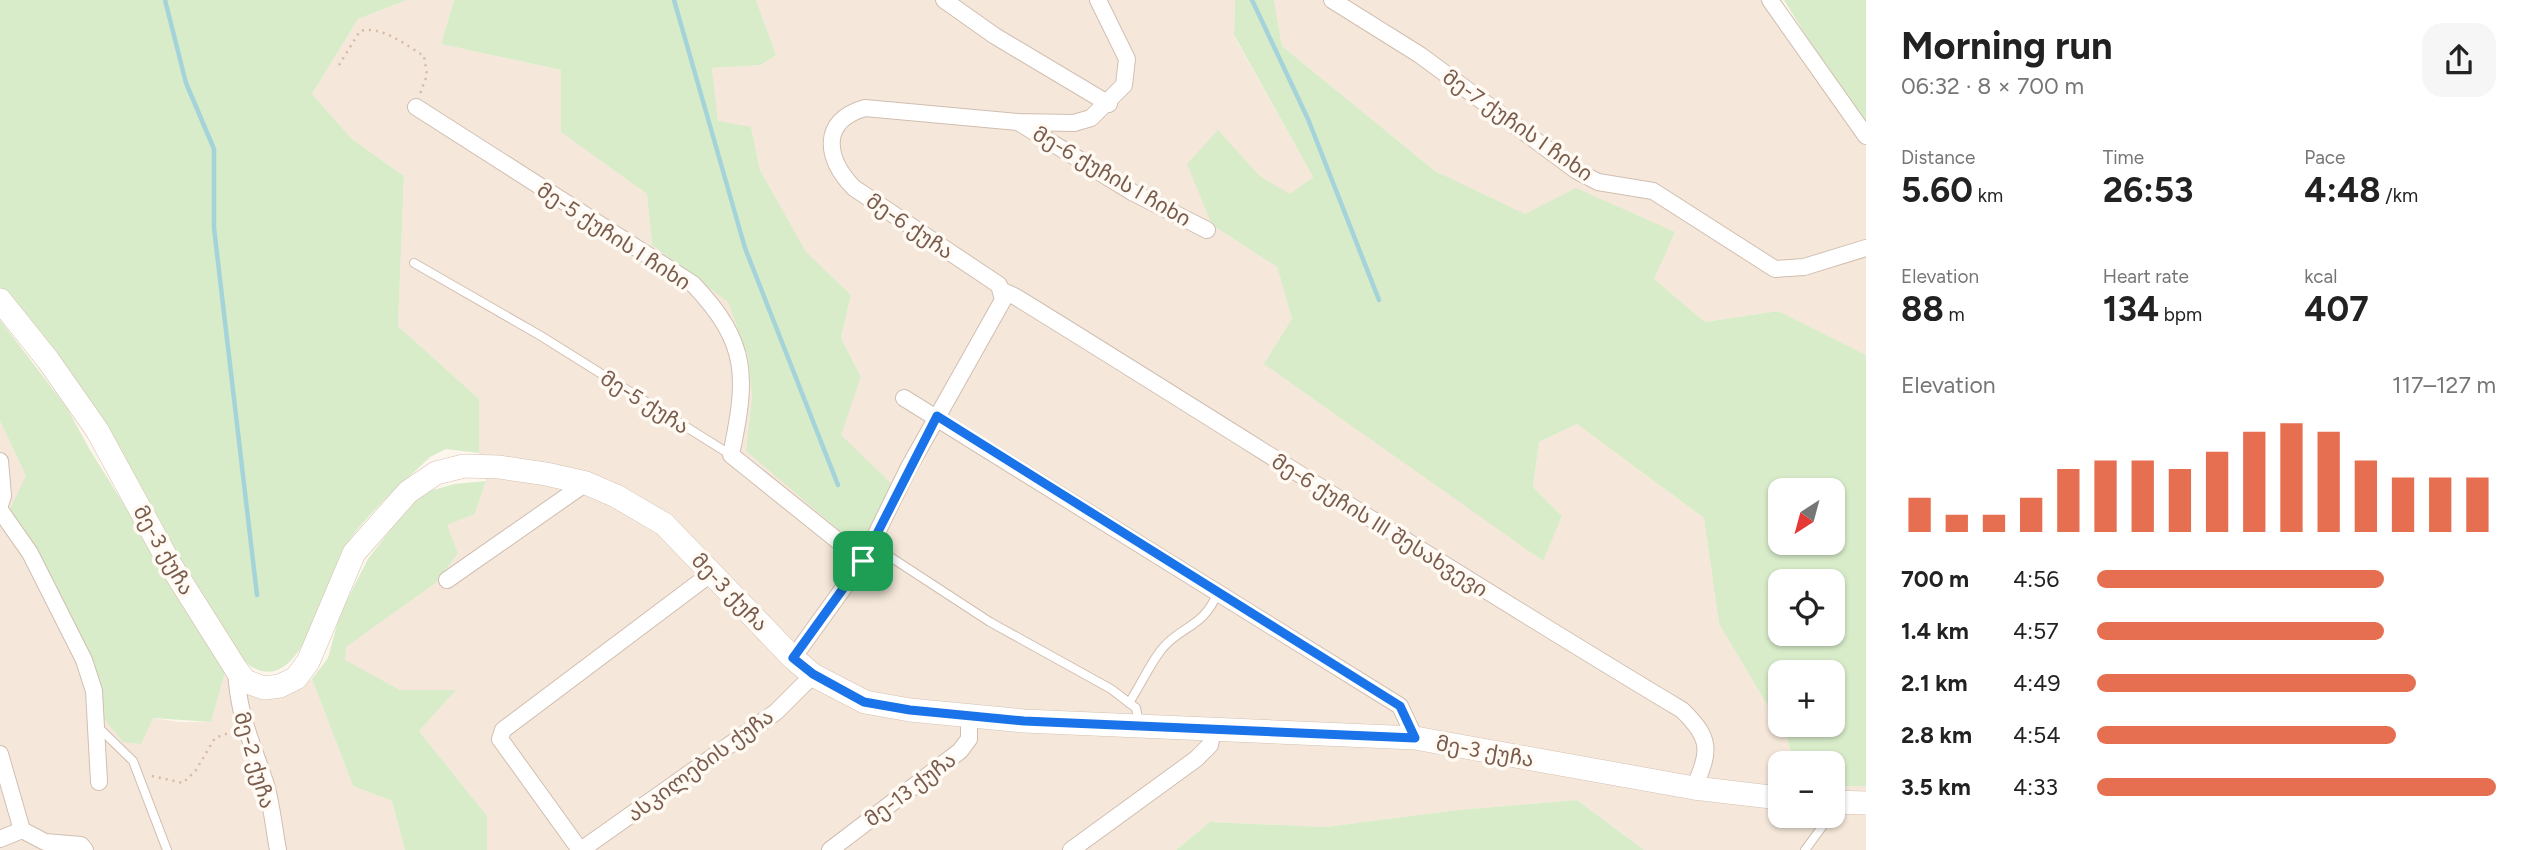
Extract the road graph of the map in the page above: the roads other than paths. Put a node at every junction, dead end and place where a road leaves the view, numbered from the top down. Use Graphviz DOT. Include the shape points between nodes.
graph roads {
  1 [pos="944,0"];
  2 [pos="1098,0"];
  3 [pos="1332,0"];
  4 [pos="1770,0"];
  5 [pos="1108,104"];
  6 [pos="415,107"];
  7 [pos="1018,122"];
  8 [pos="1866,136"];
  9 [pos="1207,230"];
  10 [pos="1866,248"];
  11 [pos="414,262"];
  12 [pos="1003,291"];
  13 [pos="0,300"];
  14 [pos="904,398"];
  15 [pos="937,416"];
  16 [pos="732,455"];
  17 [pos="0,461"];
  18 [pos="586,483"];
  19 [pos="0,508"];
  20 [pos="872,545"];
  21 [pos="863,561"];
  22 [pos="713,572"];
  23 [pos="447,580"];
  24 [pos="1218,592"];
  25 [pos="793,658"];
  26 [pos="236,669"];
  27 [pos="813,674"];
  28 [pos="1129,703"];
  29 [pos="969,717"];
  30 [pos="95,724"];
  31 [pos="1140,727"];
  32 [pos="1213,729"];
  33 [pos="1415,738"];
  34 [pos="0,754"];
  35 [pos="99,782"];
  36 [pos="1694,788"];
  37 [pos="1768,797"];
  38 [pos="1866,803"];
  39 [pos="1845,805"];
  40 [pos="1819,828"];
  41 [pos="22,830"];
  42 [pos="0,839"];
  43 [pos="85,850"];
  44 [pos="167,850"];
  45 [pos="278,850"];
  46 [pos="581,850"];
  47 [pos="830,850"];
  48 [pos="1071,850"];
  49 [pos="1805,850"];
  1 -- 5 [label="street"];
  2 -- 5 [label="street, მე-6 ქუჩა" via="1127,59 1124,85"];
  3 -- 10 [label="street, მე-7 ქუჩის I ჩიხი" via="1420,55 1577,170 1598,182 1653,191 1775,269 1804,267"];
  4 -- 8 [label="street"];
  5 -- 7 [label="street, მე-6 ქუჩა" via="1091,118 1074,123"];
  6 -- 16 [label="street, მე-5 ქუჩის I ჩიხი" via="693,284 717,309 742,368 743,402"];
  7 -- 9 [label="street, მე-6 ქუჩის I ჩიხი"];
  7 -- 12 [label="street, მე-6 ქუჩა" via="865,108 848,113 832,137 836,165 854,188"];
  11 -- 16 [label="lane, მე-5 ქუჩა"];
  12 -- 15 [label="street" via="999,309"];
  12 -- 36 [label="street, მე-6 ქუჩის III შესახვევი" via="1682,710 1701,728 1707,748"];
  13 -- 26 [label="street, მე-3 ქუჩა" via="97,430 170,564"];
  14 -- 15 [label="street"];
  15 -- 20 [label="street"];
  15 -- 24 [label="street"];
  16 -- 21 [label="street, მე-5 ქუჩა"];
  17 -- 19 [label="street"];
  18 -- 22 [label="street, მე-3 ქუჩა" via="663,524"];
  18 -- 23 [label="street"];
  18 -- 26 [label="street, მე-3 ქუჩა" via="499,467 464,466 436,473 408,492 354,553 326,622 296,678 264,688 245,681"];
  19 -- 30 [label="street" via="30,553 84,660 94,691"];
  20 -- 21 [label="street"];
  20 -- 28 [label="lane" via="990,622"];
  21 -- 25 [label="street"];
  22 -- 25 [label="street, მე-3 ქუჩა"];
  22 -- 46 [label="street" via="503,730 500,739"];
  24 -- 28 [label="lane" via="1211,610 1198,624 1162,648"];
  24 -- 33 [label="street" via="1400,706"];
  25 -- 27 [label="street, მე-3 ქუჩა"];
  26 -- 45 [label="street, მე-2 ქუჩა" via="237,699 266,787"];
  27 -- 29 [label="street, მე-3 ქუჩა" via="864,702"];
  27 -- 46 [label="street, ასკილების ქუჩა" via="776,712"];
  28 -- 31 [label="lane" via="1136,708"];
  29 -- 31 [label="street, მე-3 ქუჩა"];
  29 -- 47 [label="street, მე-13 ქუჩა" via="969,739 960,751"];
  30 -- 35 [label="street"];
  30 -- 44 [label="lane" via="139,771"];
  31 -- 32 [label="street, მე-3 ქუჩა"];
  32 -- 33 [label="street, მე-3 ქუჩა"];
  32 -- 48 [label="street" via="1210,745 1196,759"];
  33 -- 36 [label="street, მე-3 ქუჩა"];
  34 -- 41 [label="street"];
  36 -- 37 [label="street, მე-3 ქუჩა"];
  38 -- 39 [label="street"];
  40 -- 49 [label="lane"];
  41 -- 42 [label="street"];
  41 -- 43 [label="street" via="46,842 81,845"];
}
